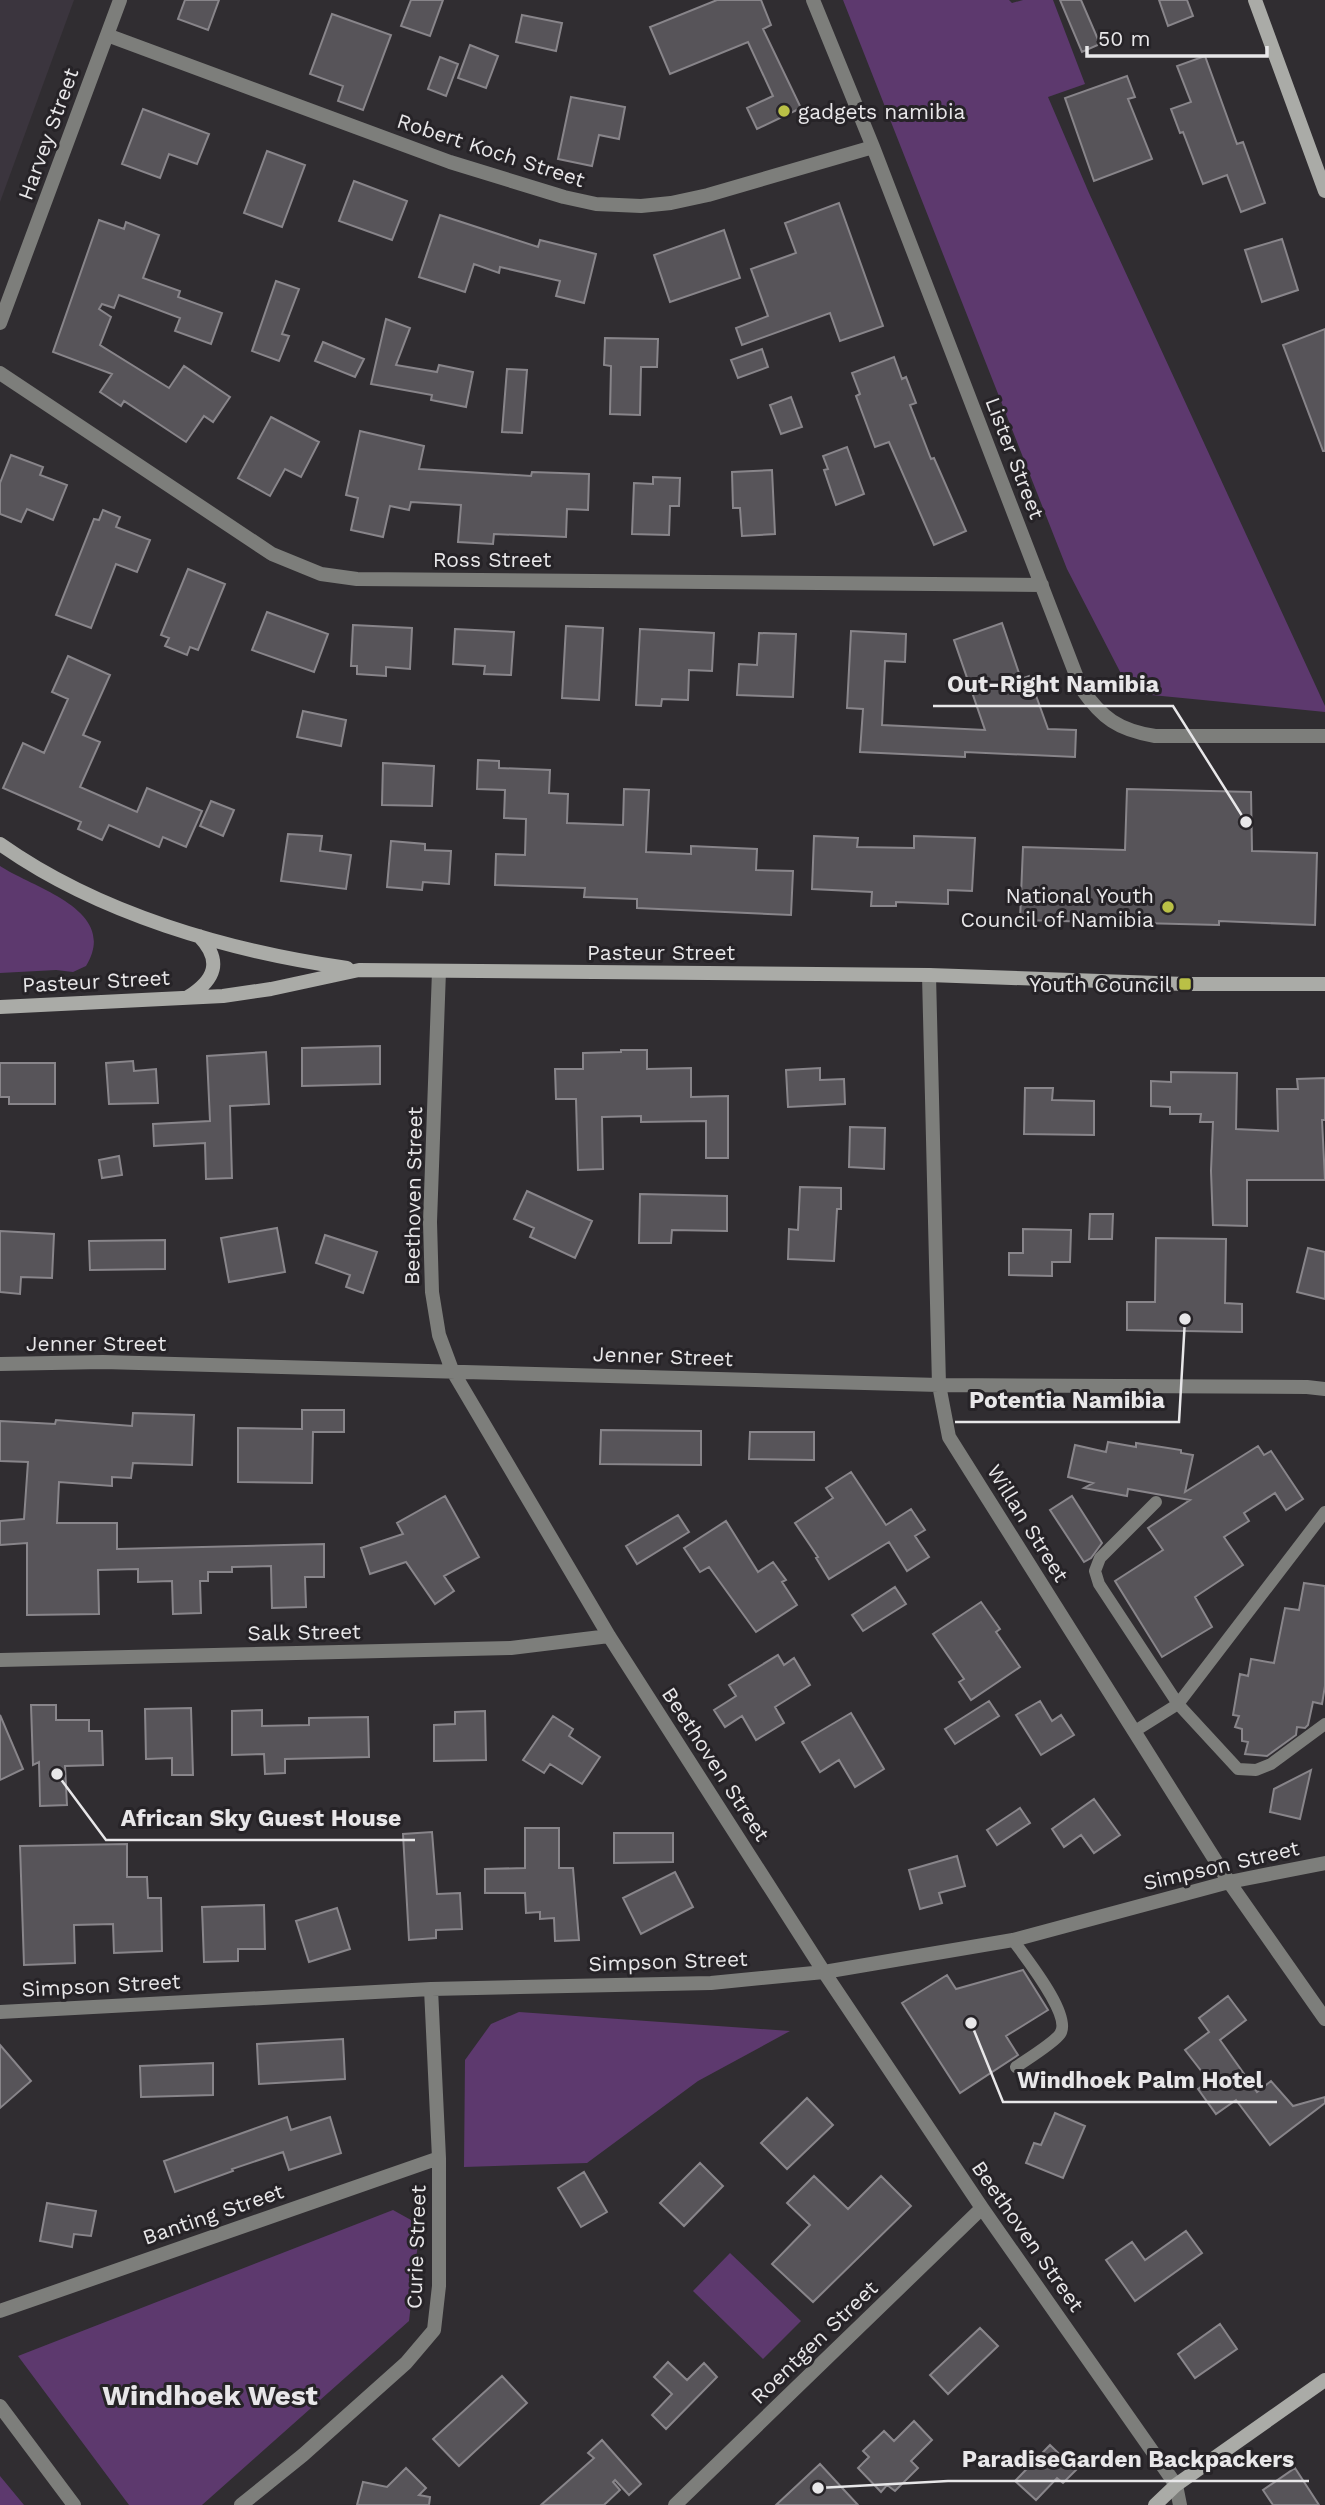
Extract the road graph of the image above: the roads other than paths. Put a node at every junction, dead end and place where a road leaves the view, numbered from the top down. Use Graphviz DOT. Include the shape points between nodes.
graph roads {
  1 [pos="120,0"];
  2 [pos="813,0"];
  3 [pos="1255,0"];
  4 [pos="107,35"];
  5 [pos="873,147"];
  6 [pos="1325,191"];
  7 [pos="0,323"];
  8 [pos="0,373"];
  9 [pos="1042,585"];
  10 [pos="1325,736"];
  11 [pos="0,844"];
  12 [pos="198,935"];
  13 [pos="359,970"];
  14 [pos="439,971"];
  15 [pos="929,975"];
  16 [pos="1325,984"];
  17 [pos="187,998"];
  18 [pos="0,1007"];
  19 [pos="0,1364"];
  20 [pos="452,1370"];
  21 [pos="939,1385"];
  22 [pos="1325,1389"];
  23 [pos="1156,1502"];
  24 [pos="1325,1512"];
  25 [pos="609,1636"];
  26 [pos="0,1660"];
  27 [pos="1178,1704"];
  28 [pos="1325,1724"];
  29 [pos="1135,1731"];
  30 [pos="1325,1863"];
  31 [pos="1229,1882"];
  32 [pos="1013,1940"];
  33 [pos="824,1972"];
  34 [pos="431,1989"];
  35 [pos="0,2012"];
  36 [pos="1325,2019"];
  37 [pos="1016,2067"];
  38 [pos="439,2158"];
  39 [pos="982,2208"];
  40 [pos="0,2311"];
  41 [pos="1325,2380"];
  42 [pos="0,2406"];
  43 [pos="1176,2485"];
  44 [pos="74,2505"];
  45 [pos="241,2505"];
  46 [pos="675,2505"];
  47 [pos="1155,2505"];
  48 [pos="1180,2505"];
  1 -- 4 [label="street, Harvey Street"];
  2 -- 5 [label="street, Lister Street"];
  3 -- 6 [label="main road"];
  4 -- 5 [label="street, Robert Koch Street" via="450,162 596,204 671,203"];
  4 -- 7 [label="street, Harvey Street"];
  5 -- 9 [label="street, Lister Street"];
  8 -- 9 [label="street, Ross Street" via="272,554 321,574 357,579"];
  9 -- 10 [label="street, Lister Street" via="1081,688 1094,706 1130,732"];
  11 -- 12 [label="main road" via="92,897"];
  12 -- 13 [label="main road"];
  12 -- 17 [label="main road" via="209,946 213,972 205,987"];
  13 -- 14 [label="main road, Pasteur Street"];
  13 -- 17 [label="main road, Pasteur Street" via="271,989"];
  14 -- 15 [label="main road, Pasteur Street"];
  14 -- 20 [label="street, Beethoven Street" via="430,1222 432,1292 439,1335"];
  15 -- 16 [label="main road, Pasteur Street"];
  15 -- 21 [label="street, Willan Street"];
  17 -- 18 [label="main road, Pasteur Street"];
  19 -- 20 [label="street, Jenner Street"];
  20 -- 21 [label="street, Jenner Street"];
  20 -- 25 [label="street, Beethoven Street"];
  21 -- 22 [label="street, Jenner Street"];
  21 -- 29 [label="street, Willan Street" via="949,1437"];
  23 -- 27 [label="lane" via="1100,1558 1095,1571"];
  24 -- 27 [label="lane"];
  25 -- 26 [label="street, Salk Street" via="511,1648"];
  25 -- 33 [label="street, Beethoven Street"];
  27 -- 28 [label="lane" via="1238,1769 1256,1770 1272,1764"];
  27 -- 29 [label="lane"];
  29 -- 31 [label="street, Willan Street"];
  30 -- 31 [label="street, Simpson Street"];
  31 -- 32 [label="street, Simpson Street"];
  31 -- 36 [label="street, Willan Street"];
  32 -- 33 [label="street, Simpson Street"];
  32 -- 37 [label="lane" via="1059,2008 1064,2023 1060,2035"];
  33 -- 34 [label="street, Simpson Street" via="710,1983"];
  33 -- 39 [label="street, Beethoven Street"];
  34 -- 35 [label="street, Simpson Street"];
  34 -- 38 [label="street, Curie Street"];
  38 -- 40 [label="street, Banting Street"];
  38 -- 45 [label="street, Curie Street" via="439,2286 433,2330 396,2372"];
  39 -- 43 [label="street, Beethoven Street"];
  39 -- 46 [label="street, Roentgen Street"];
  41 -- 43 [label="main road"];
  42 -- 44 [label="street"];
  43 -- 47 [label="main road"];
  43 -- 48 [label="street, Beethoven Street"];
}
